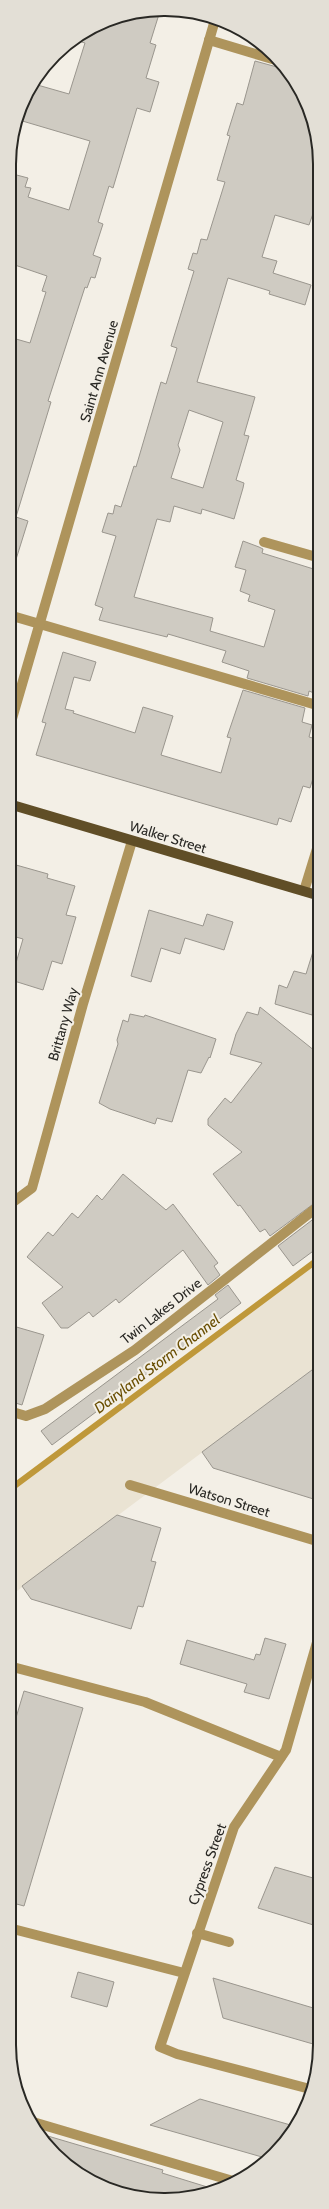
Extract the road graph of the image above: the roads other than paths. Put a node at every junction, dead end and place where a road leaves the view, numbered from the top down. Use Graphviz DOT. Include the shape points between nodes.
graph roads {
  1 [pos="214,25"];
  2 [pos="209,40"];
  3 [pos="268,58"];
  4 [pos="264,542"];
  5 [pos="313,556"];
  6 [pos="16,617"];
  7 [pos="40,626"];
  8 [pos="313,704"];
  9 [pos="16,706"];
  10 [pos="16,806"];
  11 [pos="132,841"];
  12 [pos="313,862"];
  13 [pos="304,891"];
  14 [pos="313,894"];
  15 [pos="16,1200"];
  16 [pos="313,1211"];
  17 [pos="16,1413"];
  18 [pos="130,1485"];
  19 [pos="313,1540"];
  20 [pos="313,1656"];
  21 [pos="16,1670"];
  22 [pos="281,1757"];
  23 [pos="16,1930"];
  24 [pos="197,1933"];
  25 [pos="229,1942"];
  26 [pos="184,1973"];
  27 [pos="306,2088"];
  28 [pos="39,2124"];
  29 [pos="227,2179"];
  1 -- 2 [label="street, Saint Ann Avenue"];
  2 -- 3 [label="street"];
  2 -- 7 [label="street, Saint Ann Avenue"];
  4 -- 5 [label="street"];
  6 -- 7 [label="street"];
  7 -- 8 [label="street"];
  7 -- 9 [label="street, Saint Ann Avenue"];
  10 -- 11 [label="main road, Walker Street"];
  11 -- 13 [label="main road, Walker Street"];
  11 -- 15 [label="street, Brittany Way" via="32,1188"];
  12 -- 13 [label="street"];
  13 -- 14 [label="main road, Walker Street"];
  16 -- 17 [label="street, Twin Lakes Drive" via="135,1350 45,1409 26,1416"];
  18 -- 19 [label="street, Watson Street"];
  20 -- 22 [label="street, Cypress Street" via="286,1750"];
  21 -- 22 [label="street" via="145,1702"];
  22 -- 24 [label="street, Cypress Street" via="234,1827"];
  23 -- 26 [label="street"];
  24 -- 25 [label="street"];
  24 -- 26 [label="street, Cypress Street"];
  26 -- 27 [label="street, Cypress Street" via="160,2047 177,2054"];
  28 -- 29 [label="street"];
}
